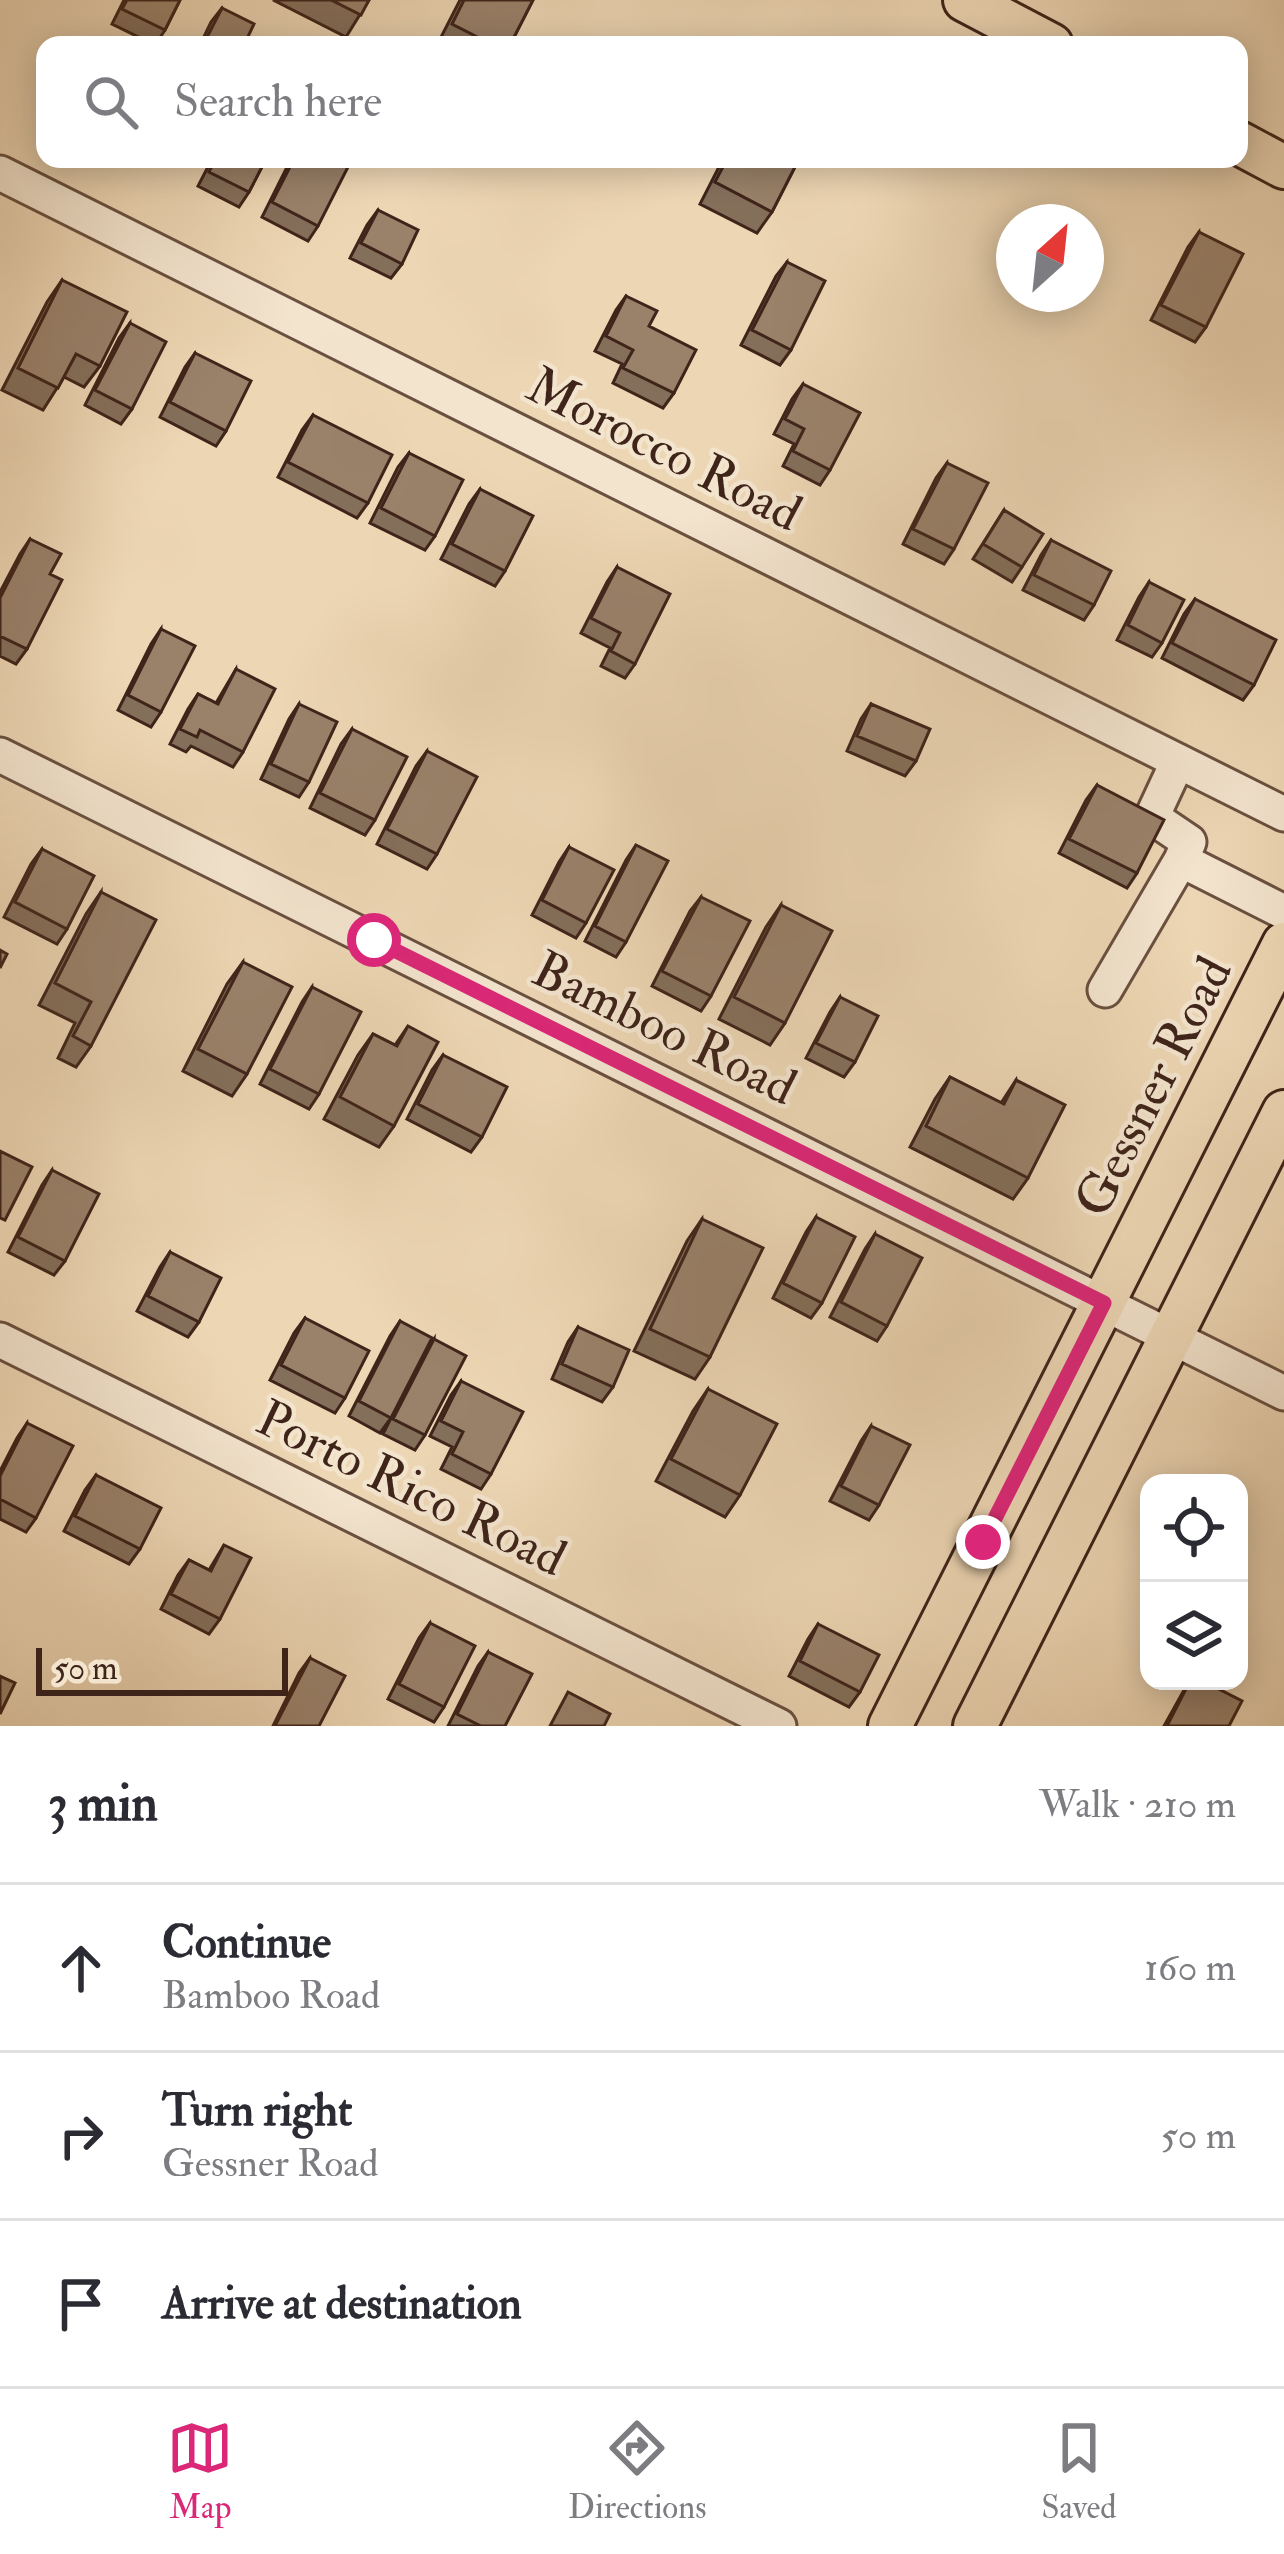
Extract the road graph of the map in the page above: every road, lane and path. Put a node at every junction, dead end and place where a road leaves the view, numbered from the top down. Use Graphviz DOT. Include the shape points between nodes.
graph roads {
  1 [pos="965,0"];
  2 [pos="1034,36"];
  3 [pos="1248,148"];
  4 [pos="1284,167"];
  5 [pos="0,173"];
  6 [pos="0,755"];
  7 [pos="1178,761"];
  8 [pos="1284,814"];
  9 [pos="1181,860"];
  10 [pos="1284,912"];
  11 [pos="1284,944"];
  12 [pos="1105,990"];
  13 [pos="1284,1112"];
  14 [pos="1271,1169"];
  15 [pos="1104,1303"];
  16 [pos="1171,1336"];
  17 [pos="0,1340"];
  18 [pos="1284,1393"];
  19 [pos="774,1725"];
  20 [pos="890,1726"];
  21 [pos="975,1726"];
  1 -- 2 [label="main road"];
  3 -- 4 [label="main road"];
  5 -- 7 [label="street, Morocco Road"];
  6 -- 15 [label="street, Bamboo Road"];
  7 -- 8 [label="street, Morocco Road"];
  7 -- 9 [label="street" via="1152,818 1190,842"];
  9 -- 10 [label="street"];
  9 -- 12 [label="street"];
  11 -- 15 [label="main road, Gessner Road"];
  13 -- 14 [label="main road"];
  14 -- 16 [label="main road"];
  15 -- 16 [label="street, Bamboo Road"];
  15 -- 20 [label="main road, Gessner Road"];
  16 -- 18 [label="street, Bamboo Road"];
  16 -- 21 [label="main road"];
  17 -- 19 [label="street, Porto Rico Road"];
}
